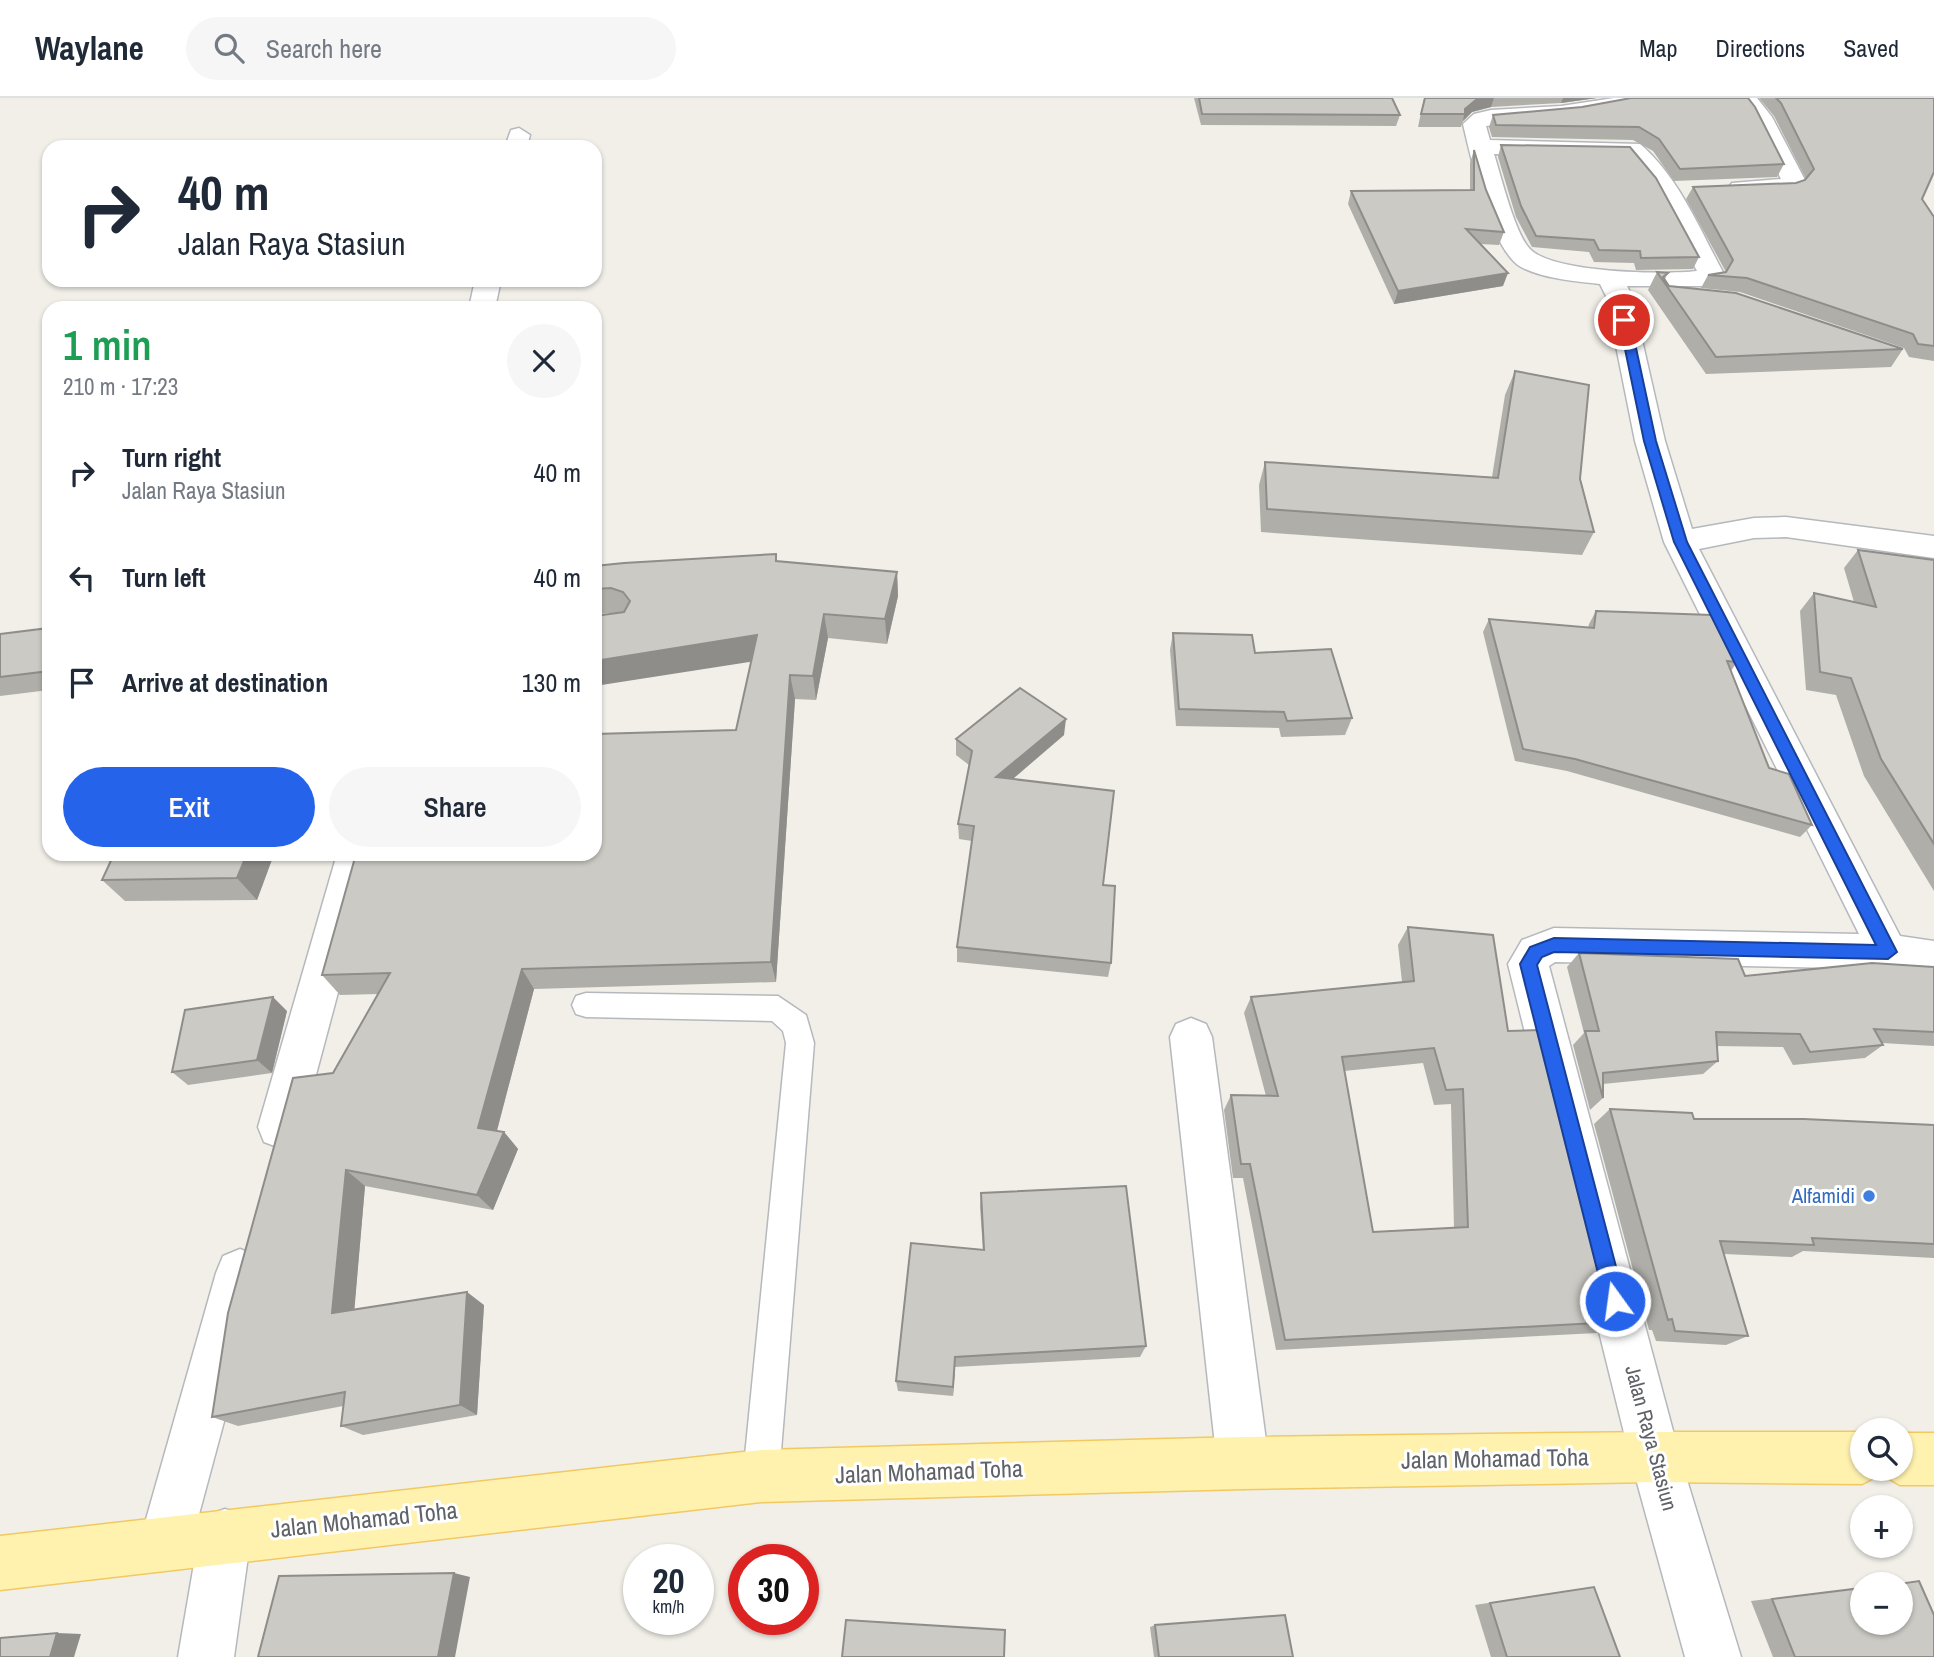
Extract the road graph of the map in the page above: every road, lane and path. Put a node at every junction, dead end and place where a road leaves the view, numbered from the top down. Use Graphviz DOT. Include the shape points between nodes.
graph roads {
  1 [pos="1644,98"];
  2 [pos="1746,98"];
  3 [pos="1480,147"];
  4 [pos="1691,190"];
  5 [pos="1718,190"];
  6 [pos="1665,191"];
  7 [pos="1615,288"];
  8 [pos="1716,298"];
  9 [pos="1680,542"];
  10 [pos="1934,547"];
  11 [pos="354,861"];
  12 [pos="1888,952"];
  13 [pos="1934,958"];
  14 [pos="586,1005"];
  15 [pos="1191,1037"];
  16 [pos="268,1172"];
  17 [pos="249,1239"];
  18 [pos="1655,1457"];
  19 [pos="1850,1458"];
  20 [pos="1913,1459"];
  21 [pos="1934,1459"];
  22 [pos="1243,1463"];
  23 [pos="761,1476"];
  24 [pos="225,1535"];
  25 [pos="165,1544"];
  26 [pos="0,1563"];
  27 [pos="206,1657"];
  28 [pos="1713,1657"];
  1 -- 3 [label="street" via="1578,111 1479,119 1474,130"];
  2 -- 5 [label="street" via="1761,117 1793,180 1788,186"];
  3 -- 6 [label="street" via="1632,149 1643,155"];
  3 -- 7 [label="street" via="1520,256"];
  4 -- 6 [label="street"];
  6 -- 7 [label="street" via="1711,274 1701,279"];
  7 -- 8 [label="street"];
  7 -- 9 [label="street" via="1650,441"];
  9 -- 10 [label="street" via="1786,527"];
  9 -- 12 [label="street"];
  11 -- 16 [label="street"];
  12 -- 13 [label="street"];
  12 -- 18 [label="street, Jalan Raya Stasiun" via="1554,945 1536,952 1528,964"];
  14 -- 23 [label="lane" via="778,1009 796,1024 800,1043"];
  15 -- 22 [label="street"];
  17 -- 25 [label="street"];
  18 -- 19 [label="main road, Jalan Mohamad Toha"];
  18 -- 22 [label="main road, Jalan Mohamad Toha"];
  18 -- 28 [label="street, Jalan Raya Stasiun"];
  20 -- 21 [label="main road"];
  22 -- 23 [label="main road, Jalan Mohamad Toha"];
  23 -- 24 [label="main road, Jalan Mohamad Toha"];
  24 -- 25 [label="main road, Jalan Mohamad Toha"];
  24 -- 27 [label="street"];
  25 -- 26 [label="main road, Jalan Mohamad Toha"];
}
